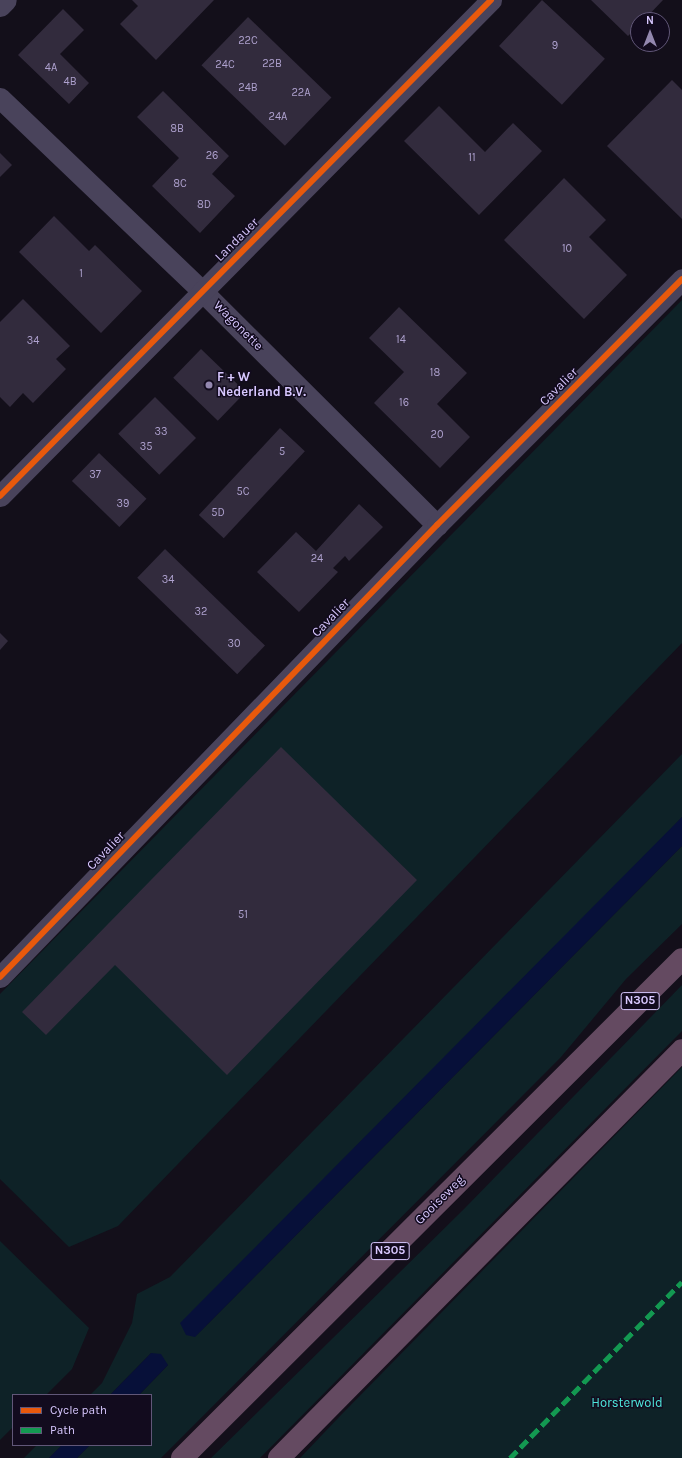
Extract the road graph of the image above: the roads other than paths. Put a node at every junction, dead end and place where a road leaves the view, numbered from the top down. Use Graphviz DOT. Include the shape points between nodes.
graph roads {
  1 [pos="6,0"];
  2 [pos="491,0"];
  3 [pos="0,6"];
  4 [pos="0,98"];
  5 [pos="682,279"];
  6 [pos="202,291"];
  7 [pos="0,496"];
  8 [pos="437,525"];
  9 [pos="682,959"];
  10 [pos="0,977"];
  11 [pos="682,1050"];
  12 [pos="182,1458"];
  13 [pos="279,1458"];
  1 -- 3 [label="street"];
  2 -- 6 [label="street, Landauer"];
  4 -- 6 [label="street, Wagonette"];
  5 -- 8 [label="street, Cavalier"];
  6 -- 7 [label="street, Landauer"];
  6 -- 8 [label="street, Wagonette"];
  8 -- 10 [label="street, Cavalier"];
  9 -- 12 [label="highway, Gooiseweg / N305"];
  11 -- 13 [label="highway"];
}
